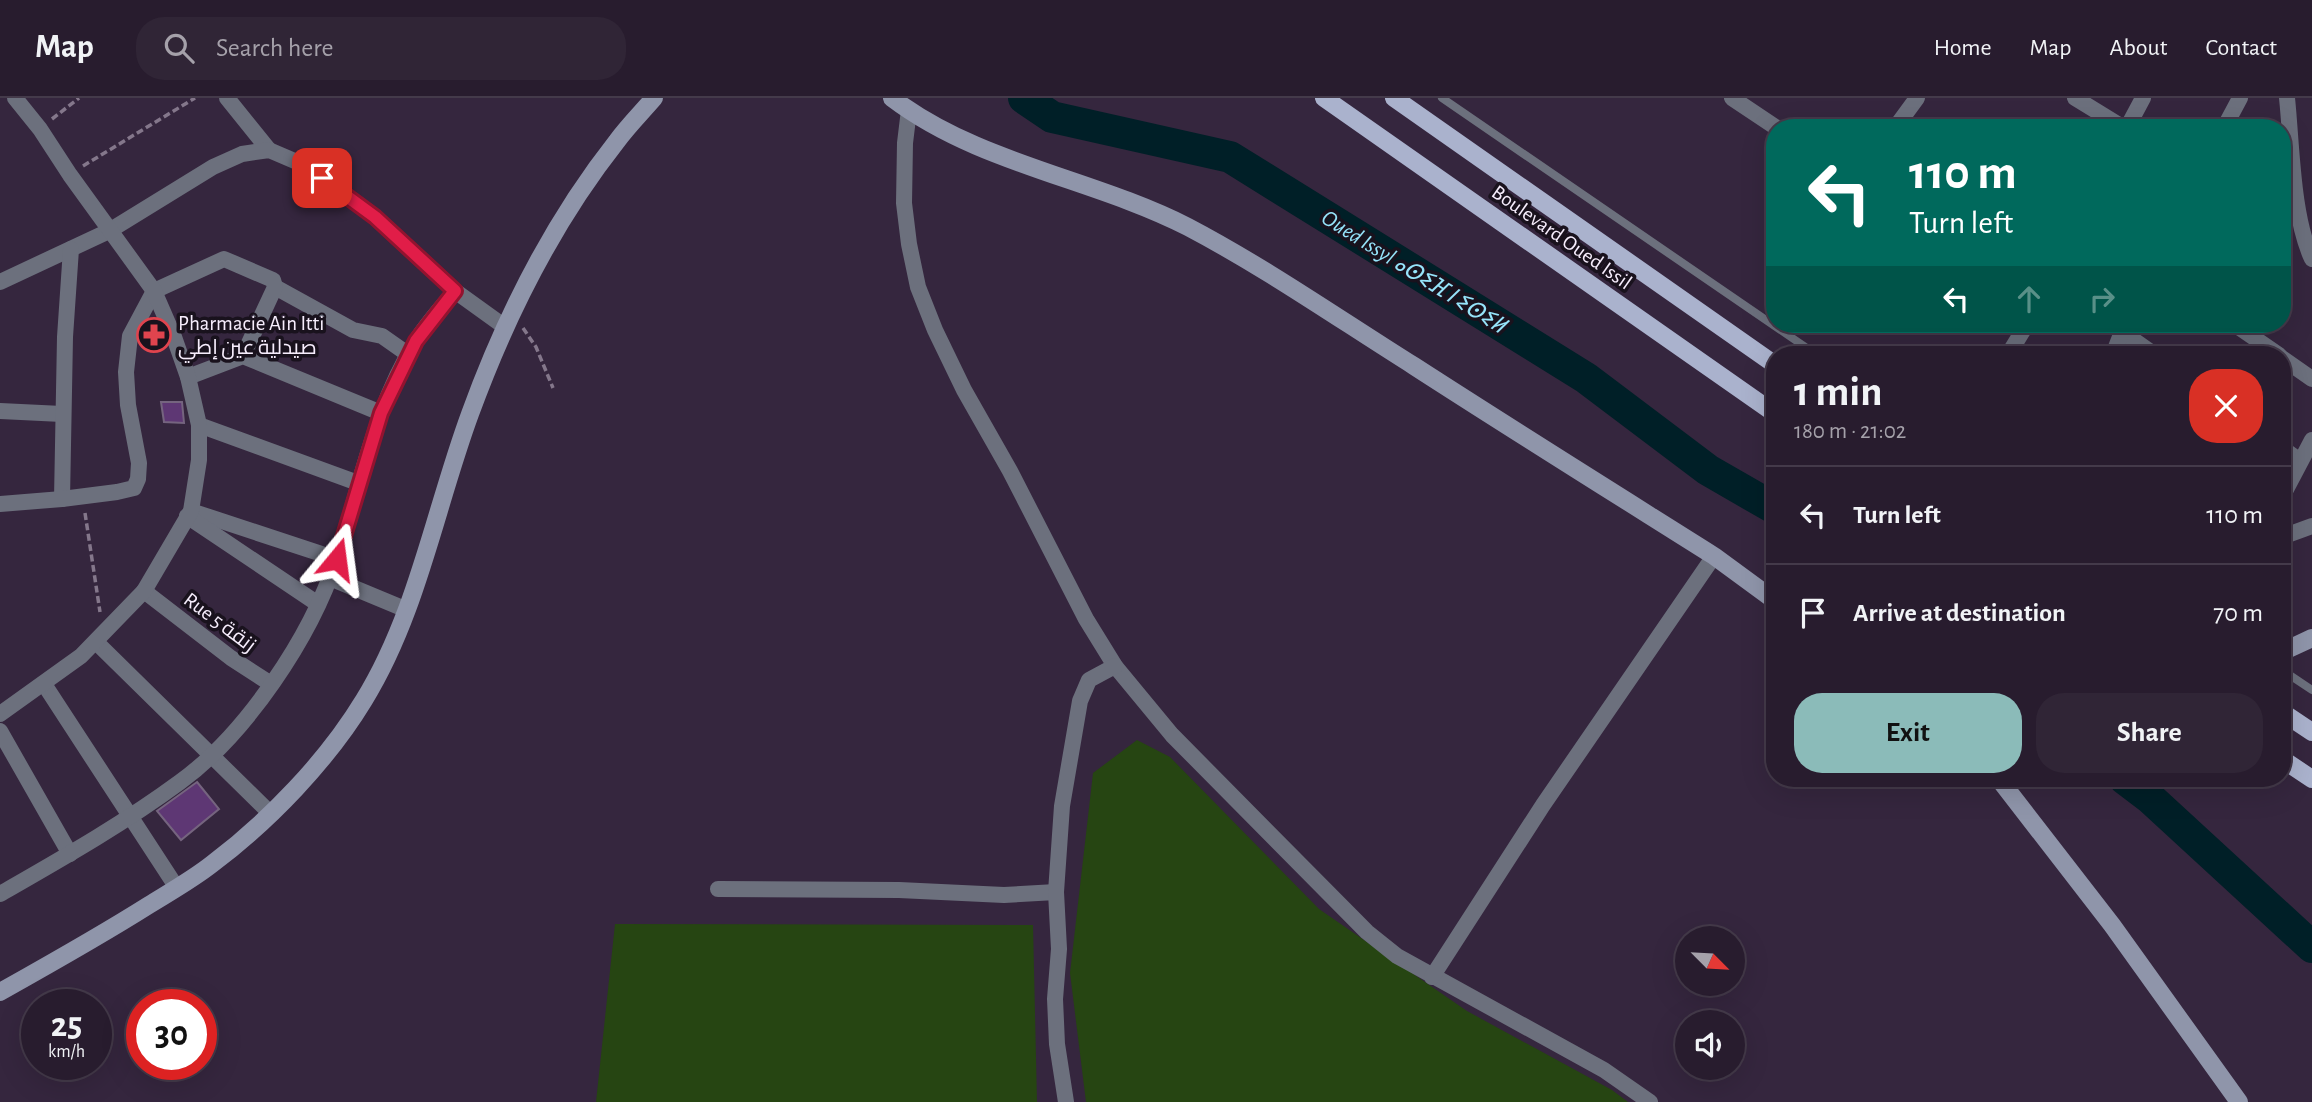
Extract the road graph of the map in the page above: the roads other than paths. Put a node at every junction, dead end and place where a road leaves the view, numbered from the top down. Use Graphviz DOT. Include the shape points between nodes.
graph roads {
  1 [pos="15,98"];
  2 [pos="227,98"];
  3 [pos="654,98"];
  4 [pos="892,98"];
  5 [pos="1324,98"];
  6 [pos="1394,98"];
  7 [pos="1442,98"];
  8 [pos="1732,98"];
  9 [pos="1917,98"];
  10 [pos="2075,98"];
  11 [pos="2144,98"];
  12 [pos="2240,98"];
  13 [pos="2287,98"];
  14 [pos="909,110"];
  15 [pos="1902,119"];
  16 [pos="2111,119"];
  17 [pos="2131,119"];
  18 [pos="2229,119"];
  19 [pos="2290,119"];
  20 [pos="1766,121"];
  21 [pos="2291,124"];
  22 [pos="270,150"];
  23 [pos="2305,215"];
  24 [pos="109,230"];
  25 [pos="71,249"];
  26 [pos="2312,259"];
  27 [pos="0,282"];
  28 [pos="275,287"];
  29 [pos="154,291"];
  30 [pos="455,291"];
  31 [pos="509,319"];
  32 [pos="1766,320"];
  33 [pos="1785,333"];
  34 [pos="2130,333"];
  35 [pos="2247,333"];
  36 [pos="1804,346"];
  37 [pos="2145,346"];
  38 [pos="2266,346"];
  39 [pos="409,355"];
  40 [pos="243,356"];
  41 [pos="1766,358"];
  42 [pos="2291,364"];
  43 [pos="188,377"];
  44 [pos="2312,379"];
  45 [pos="1766,407"];
  46 [pos="0,411"];
  47 [pos="381,413"];
  48 [pos="62,414"];
  49 [pos="199,425"];
  50 [pos="2312,440"];
  51 [pos="2291,454"];
  52 [pos="2300,461"];
  53 [pos="2291,479"];
  54 [pos="358,484"];
  55 [pos="62,499"];
  56 [pos="0,504"];
  57 [pos="189,514"];
  58 [pos="2312,526"];
  59 [pos="2291,534"];
  60 [pos="1714,556"];
  61 [pos="337,559"];
  62 [pos="330,578"];
  63 [pos="144,591"];
  64 [pos="1766,594"];
  65 [pos="318,604"];
  66 [pos="407,610"];
  67 [pos="99,638"];
  68 [pos="2312,638"];
  69 [pos="2291,648"];
  70 [pos="1115,666"];
  71 [pos="2291,676"];
  72 [pos="44,684"];
  73 [pos="271,684"];
  74 [pos="2312,690"];
  75 [pos="0,714"];
  76 [pos="2291,718"];
  77 [pos="0,731"];
  78 [pos="2312,732"];
  79 [pos="211,755"];
  80 [pos="2291,765"];
  81 [pos="2312,779"];
  82 [pos="2005,787"];
  83 [pos="271,814"];
  84 [pos="130,816"];
  85 [pos="70,854"];
  86 [pos="177,887"];
  87 [pos="718,889"];
  88 [pos="1056,892"];
  89 [pos="0,894"];
  90 [pos="1432,977"];
  91 [pos="0,992"];
  92 [pos="1066,1102"];
  93 [pos="1650,1102"];
  94 [pos="2239,1102"];
  1 -- 24 [label="street"];
  2 -- 22 [label="street"];
  3 -- 31 [label="street" via="576,199"];
  4 -- 14 [label="street"];
  5 -- 45 [label="main road, Boulevard Oued Issil"];
  6 -- 41 [label="main road, Boulevard Oued Issil"];
  7 -- 32 [label="lane"];
  8 -- 20 [label="street"];
  9 -- 15 [label="street"];
  10 -- 16 [label="street"];
  11 -- 17 [label="street"];
  12 -- 18 [label="street"];
  13 -- 19 [label="street"];
  14 -- 60 [label="street" via="948,133 1141,207 1222,246"];
  14 -- 70 [label="street" via="904,203 918,287 964,390"];
  21 -- 23 [label="street"];
  22 -- 24 [label="street" via="242,154 213,167"];
  22 -- 30 [label="street" via="304,165 375,217"];
  23 -- 26 [label="street" via="2304,242"];
  24 -- 25 [label="street"];
  24 -- 29 [label="street"];
  25 -- 27 [label="street"];
  25 -- 48 [label="street"];
  28 -- 29 [label="street" via="273,280 224,258"];
  28 -- 39 [label="street" via="353,331 382,336"];
  28 -- 40 [label="street"];
  29 -- 43 [label="street"];
  29 -- 55 [label="street" via="130,336 126,372 138,479 134,488"];
  30 -- 31 [label="street"];
  30 -- 39 [label="street"];
  31 -- 66 [label="street" via="470,414"];
  33 -- 36 [label="lane"];
  34 -- 37 [label="street"];
  35 -- 38 [label="street"];
  39 -- 47 [label="street"];
  40 -- 43 [label="street"];
  40 -- 47 [label="street"];
  42 -- 44 [label="street"];
  43 -- 49 [label="street"];
  46 -- 48 [label="street"];
  47 -- 54 [label="street"];
  48 -- 55 [label="street"];
  49 -- 54 [label="street"];
  49 -- 57 [label="street" via="199,460"];
  50 -- 52 [label="street"];
  51 -- 52 [label="street"];
  52 -- 53 [label="street"];
  54 -- 61 [label="street"];
  55 -- 56 [label="street"];
  57 -- 61 [label="street"];
  57 -- 63 [label="street"];
  57 -- 65 [label="street"];
  58 -- 59 [label="street"];
  60 -- 64 [label="street"];
  60 -- 90 [label="street" via="1542,805"];
  61 -- 62 [label="street"];
  62 -- 65 [label="street"];
  62 -- 66 [label="street"];
  63 -- 67 [label="street"];
  63 -- 73 [label="street, Rue 5 زنقة"];
  65 -- 73 [label="street" via="288,662"];
  66 -- 83 [label="street" via="364,700 328,751"];
  67 -- 72 [label="street"];
  67 -- 79 [label="street"];
  68 -- 69 [label="street"];
  70 -- 88 [label="street" via="1089,680 1080,701 1062,806"];
  70 -- 90 [label="street" via="1172,735 1334,900 1397,956"];
  71 -- 74 [label="lane"];
  72 -- 75 [label="street"];
  72 -- 84 [label="street"];
  73 -- 79 [label="street"];
  76 -- 78 [label="main road"];
  77 -- 85 [label="street"];
  79 -- 83 [label="street"];
  79 -- 84 [label="street"];
  80 -- 81 [label="main road"];
  82 -- 94 [label="street" via="2112,925"];
  83 -- 86 [label="street" via="212,865"];
  84 -- 85 [label="street"];
  84 -- 86 [label="street"];
  85 -- 89 [label="street"];
  86 -- 91 [label="street"];
  87 -- 88 [label="street"];
  88 -- 92 [label="street" via="1057,1044"];
  90 -- 93 [label="street" via="1604,1070"];
}
